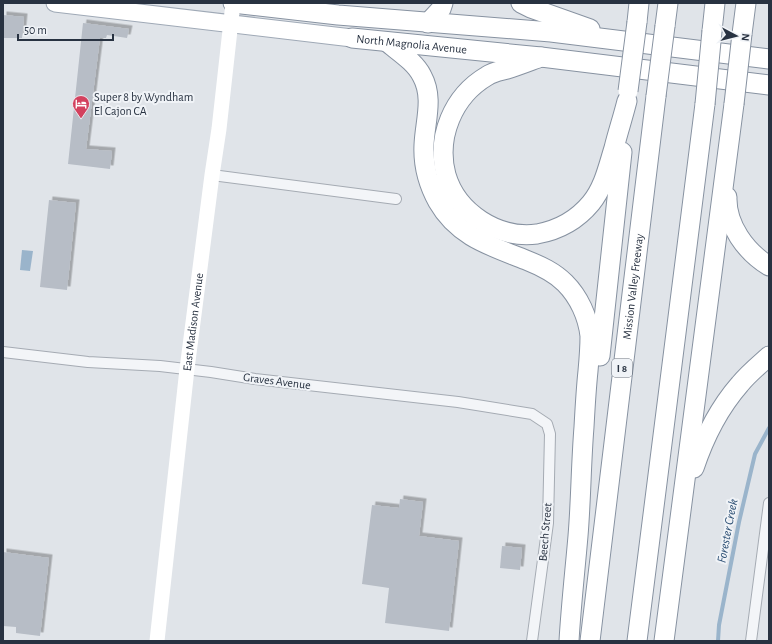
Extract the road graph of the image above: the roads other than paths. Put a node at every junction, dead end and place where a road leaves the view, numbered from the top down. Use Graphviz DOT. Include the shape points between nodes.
graph roads {
  1 [pos="55,3"];
  2 [pos="233,3"];
  3 [pos="443,3"];
  4 [pos="521,3"];
  5 [pos="639,3"];
  6 [pos="668,3"];
  7 [pos="715,3"];
  8 [pos="746,6"];
  9 [pos="428,23"];
  10 [pos="231,24"];
  11 [pos="352,38"];
  12 [pos="622,40"];
  13 [pos="387,42"];
  14 [pos="541,57"];
  15 [pos="769,58"];
  16 [pos="769,85"];
  17 [pos="628,96"];
  18 [pos="730,139"];
  19 [pos="212,175"];
  20 [pos="396,199"];
  21 [pos="769,266"];
  22 [pos="3,352"];
  23 [pos="769,356"];
  24 [pos="187,369"];
  25 [pos="547,424"];
  26 [pos="769,503"];
  27 [pos="578,534"];
  28 [pos="676,543"];
  29 [pos="157,641"];
  30 [pos="532,641"];
  31 [pos="569,641"];
  32 [pos="590,641"];
  33 [pos="638,641"];
  34 [pos="664,641"];
  35 [pos="752,641"];
  1 -- 10 [label="main road, North Magnolia Avenue"];
  2 -- 9 [label="highway, North Magnolia Avenue"];
  2 -- 10 [label="street, East Madison Avenue"];
  3 -- 9 [label="highway"];
  4 -- 12 [label="highway"];
  5 -- 17 [label="highway, bridge"];
  6 -- 32 [label="highway, Mission Valley Freeway / I 8, bridge"];
  7 -- 33 [label="highway, bridge" via="705,104"];
  8 -- 18 [label="highway, bridge"];
  9 -- 12 [label="highway, North Magnolia Avenue"];
  10 -- 11 [label="main road, North Magnolia Avenue"];
  10 -- 19 [label="street, East Madison Avenue"];
  11 -- 13 [label="highway, North Magnolia Avenue"];
  12 -- 15 [label="highway, North Magnolia Avenue"];
  13 -- 14 [label="highway, North Magnolia Avenue"];
  13 -- 27 [label="highway" via="415,66 427,87 429,101 424,145 425,165 431,189 446,214 464,232 478,241 553,272 566,283 578,299 586,317 590,337"];
  14 -- 16 [label="highway, North Magnolia Avenue"];
  14 -- 17 [label="highway" via="487,75 472,86 458,102 446,129 444,160 446,175 452,189 469,211 491,227 510,233 532,234 557,230 581,213 601,189"];
  17 -- 27 [label="highway" via="592,430"];
  18 -- 21 [label="highway" via="727,202 730,217 749,251"];
  18 -- 28 [label="highway"];
  19 -- 20 [label="street"];
  19 -- 24 [label="street, East Madison Avenue"];
  22 -- 24 [label="street, Graves Avenue" via="88,362"];
  23 -- 28 [label="highway" via="740,384 702,445 692,472"];
  24 -- 25 [label="street, Graves Avenue" via="458,402 532,414"];
  24 -- 29 [label="street, East Madison Avenue"];
  25 -- 30 [label="street, Beech Street" via="550,434 548,522"];
  26 -- 35 [label="street"];
  27 -- 31 [label="highway"];
  28 -- 34 [label="highway"];
}
